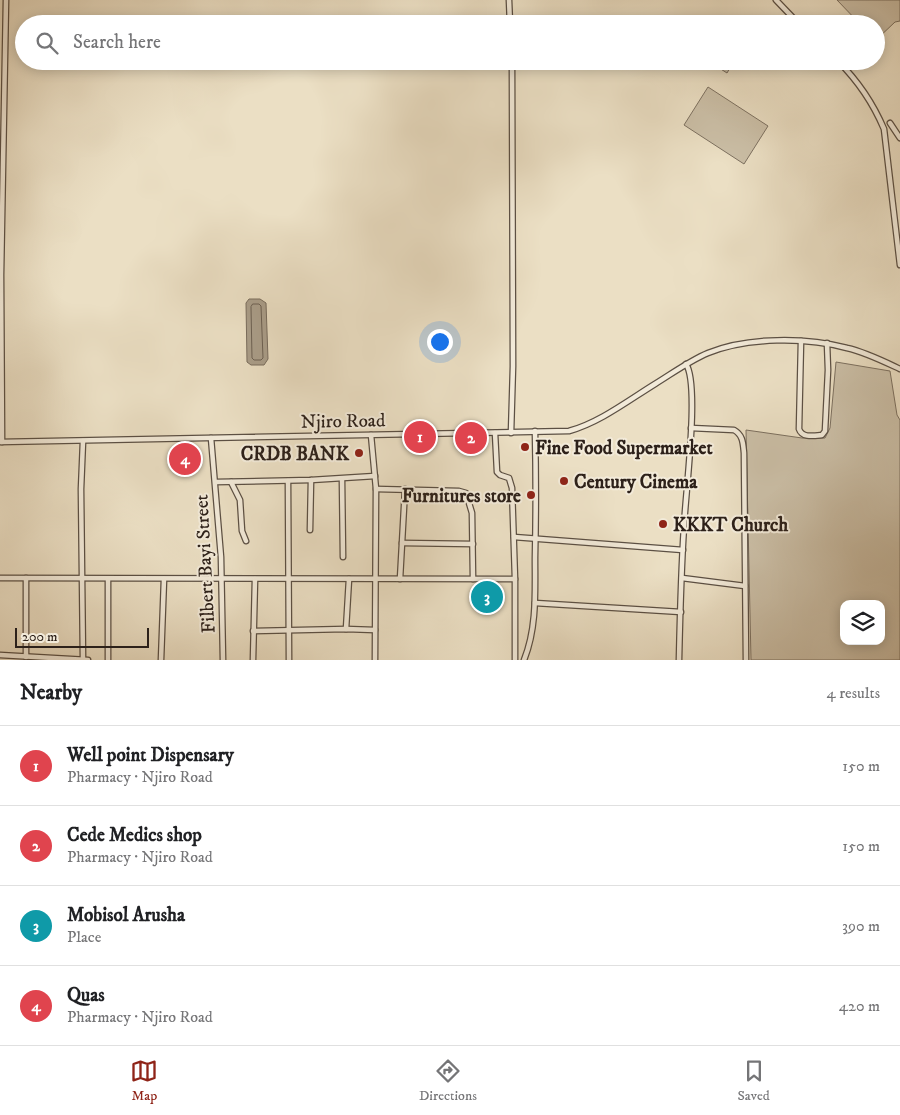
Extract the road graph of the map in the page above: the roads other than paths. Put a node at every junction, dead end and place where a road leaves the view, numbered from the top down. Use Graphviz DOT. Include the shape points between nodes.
graph roads {
  1 [pos="6,0"];
  2 [pos="510,0"];
  3 [pos="776,0"];
  4 [pos="510,15"];
  5 [pos="790,15"];
  6 [pos="512,70"];
  7 [pos="847,70"];
  8 [pos="890,123"];
  9 [pos="900,138"];
  10 [pos="900,265"];
  11 [pos="801,341"];
  12 [pos="827,343"];
  13 [pos="686,364"];
  14 [pos="900,368"];
  15 [pos="691,428"];
  16 [pos="536,431"];
  17 [pos="495,432"];
  18 [pos="511,433"];
  19 [pos="371,435"];
  20 [pos="211,438"];
  21 [pos="84,441"];
  22 [pos="1,442"];
  23 [pos="375,476"];
  24 [pos="342,479"];
  25 [pos="310,480"];
  26 [pos="288,481"];
  27 [pos="216,482"];
  28 [pos="231,482"];
  29 [pos="376,488"];
  30 [pos="405,489"];
  31 [pos="310,530"];
  32 [pos="514,537"];
  33 [pos="536,539"];
  34 [pos="246,541"];
  35 [pos="402,543"];
  36 [pos="473,544"];
  37 [pos="683,550"];
  38 [pos="343,557"];
  39 [pos="0,578"];
  40 [pos="26,578"];
  41 [pos="82,578"];
  42 [pos="222,578"];
  43 [pos="376,578"];
  44 [pos="682,578"];
  45 [pos="108,579"];
  46 [pos="164,579"];
  47 [pos="255,579"];
  48 [pos="288,579"];
  49 [pos="349,579"];
  50 [pos="400,579"];
  51 [pos="473,579"];
  52 [pos="515,580"];
  53 [pos="745,586"];
  54 [pos="535,603"];
  55 [pos="681,612"];
  56 [pos="288,629"];
  57 [pos="346,629"];
  58 [pos="375,630"];
  59 [pos="254,631"];
  60 [pos="0,656"];
  61 [pos="26,657"];
  62 [pos="83,660"];
  63 [pos="88,660"];
  64 [pos="108,660"];
  65 [pos="161,660"];
  66 [pos="222,660"];
  67 [pos="253,660"];
  68 [pos="289,660"];
  69 [pos="375,660"];
  70 [pos="515,660"];
  71 [pos="524,660"];
  72 [pos="679,660"];
  73 [pos="746,660"];
  1 -- 22 [label="street"];
  2 -- 4 [label="street"];
  3 -- 5 [label="street"];
  6 -- 18 [label="street"];
  7 -- 10 [label="street" via="876,111 884,129"];
  8 -- 9 [label="street"];
  11 -- 12 [label="street, Njiro Road"];
  11 -- 12 [label="street" via="799,428 805,435 822,435 825,431"];
  11 -- 13 [label="street, Njiro Road" via="737,345 708,353"];
  12 -- 14 [label="street, Njiro Road"];
  13 -- 15 [label="street" via="692,392"];
  13 -- 16 [label="street, Njiro Road" via="582,427"];
  15 -- 37 [label="street"];
  15 -- 53 [label="street" via="734,430 742,438"];
  16 -- 18 [label="street, Njiro Road"];
  16 -- 33 [label="street"];
  17 -- 18 [label="street, Njiro Road"];
  17 -- 19 [label="street, Njiro Road"];
  17 -- 32 [label="street" via="497,472 509,478 512,488"];
  19 -- 20 [label="street, Njiro Road"];
  19 -- 23 [label="street"];
  20 -- 21 [label="street, Njiro Road"];
  20 -- 27 [label="street, Filbert Bayi Street"];
  21 -- 22 [label="street, Njiro Road"];
  21 -- 41 [label="street"];
  23 -- 24 [label="street"];
  23 -- 29 [label="street"];
  24 -- 25 [label="street"];
  24 -- 38 [label="street"];
  25 -- 26 [label="street"];
  25 -- 31 [label="street"];
  26 -- 28 [label="street"];
  26 -- 48 [label="street"];
  27 -- 28 [label="street"];
  27 -- 42 [label="street, Filbert Bayi Street"];
  28 -- 34 [label="street" via="240,500 242,531"];
  29 -- 30 [label="street"];
  29 -- 43 [label="street"];
  30 -- 35 [label="street"];
  30 -- 36 [label="street" via="465,491 472,514"];
  32 -- 33 [label="street"];
  32 -- 52 [label="street"];
  33 -- 37 [label="street"];
  33 -- 54 [label="street"];
  35 -- 36 [label="street"];
  35 -- 50 [label="street"];
  36 -- 51 [label="street"];
  37 -- 44 [label="street"];
  39 -- 40 [label="street"];
  40 -- 41 [label="street"];
  40 -- 61 [label="street"];
  41 -- 45 [label="street"];
  41 -- 62 [label="street"];
  42 -- 46 [label="street"];
  42 -- 47 [label="street"];
  42 -- 66 [label="street, Filbert Bayi Street"];
  43 -- 49 [label="street"];
  43 -- 50 [label="street"];
  43 -- 58 [label="street"];
  44 -- 53 [label="street"];
  44 -- 55 [label="street"];
  45 -- 46 [label="street"];
  45 -- 64 [label="street"];
  46 -- 65 [label="street"];
  47 -- 48 [label="street"];
  47 -- 59 [label="street"];
  48 -- 49 [label="street"];
  48 -- 56 [label="street"];
  49 -- 57 [label="street"];
  50 -- 51 [label="street"];
  51 -- 52 [label="street"];
  52 -- 70 [label="street"];
  53 -- 73 [label="street"];
  54 -- 55 [label="street"];
  54 -- 71 [label="street" via="531,638"];
  55 -- 72 [label="street"];
  56 -- 57 [label="street"];
  56 -- 59 [label="street"];
  56 -- 68 [label="street"];
  57 -- 58 [label="street"];
  58 -- 69 [label="street"];
  59 -- 67 [label="street"];
  60 -- 61 [label="street"];
  61 -- 62 [label="street"];
  62 -- 63 [label="street"];
}
